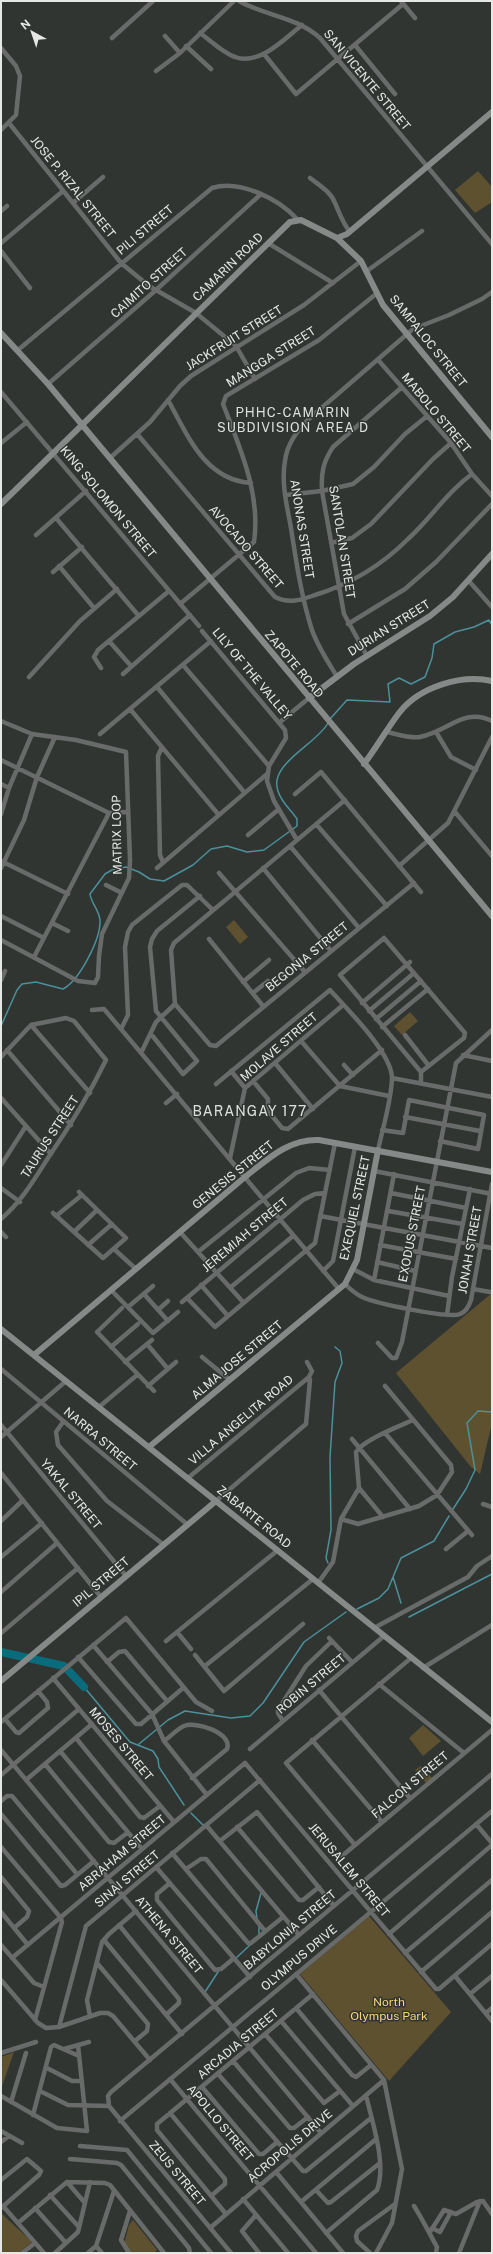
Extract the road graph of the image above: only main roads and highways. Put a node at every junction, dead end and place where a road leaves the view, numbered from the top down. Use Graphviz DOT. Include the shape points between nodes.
graph roads {
  1 [pos="492,112"];
  2 [pos="336,238"];
  3 [pos="1,333"];
  4 [pos="82,424"];
  5 [pos="492,437"];
  6 [pos="1,504"];
  7 [pos="492,554"];
  8 [pos="492,681"];
  9 [pos="309,698"];
  10 [pos="364,764"];
  11 [pos="492,916"];
  12 [pos="378,1150"];
  13 [pos="492,1172"];
  14 [pos="339,1289"];
  15 [pos="1,1329"];
  16 [pos="34,1355"];
  17 [pos="149,1447"];
  18 [pos="216,1501"];
  19 [pos="1,1681"];
  20 [pos="492,1721"];
  1 -- 2 [label="main road" via="350,232"];
  2 -- 4 [label="main road, CAMARIN ROAD" via="305,221 297,219 290,222"];
  2 -- 5 [label="main road, SAMPALOC STREET" via="361,261 376,294"];
  3 -- 4 [label="main road, ZAPOTE ROAD"];
  4 -- 6 [label="main road, CAMARIN ROAD"];
  4 -- 9 [label="main road, ZAPOTE ROAD"];
  7 -- 9 [label="main road, DURIAN STREET" via="453,597 430,616 336,676"];
  8 -- 10 [label="main road" via="468,678 433,689 404,707"];
  9 -- 10 [label="main road, ZAPOTE ROAD"];
  10 -- 11 [label="main road, ZAPOTE ROAD"];
  12 -- 13 [label="main road, GENESIS STREET"];
  12 -- 14 [label="main road, EXEQUIEL STREET" via="365,1224 353,1269 345,1284"];
  12 -- 16 [label="main road, GENESIS STREET" via="312,1140 293,1143 280,1150"];
  14 -- 17 [label="main road, ALMA JOSE STREET"];
  15 -- 16 [label="main road, ZABARTE ROAD"];
  16 -- 17 [label="main road, ZABARTE ROAD"];
  17 -- 18 [label="main road, ZABARTE ROAD"];
  18 -- 19 [label="main road, IPIL STREET"];
  18 -- 20 [label="main road, ZABARTE ROAD"];
}
